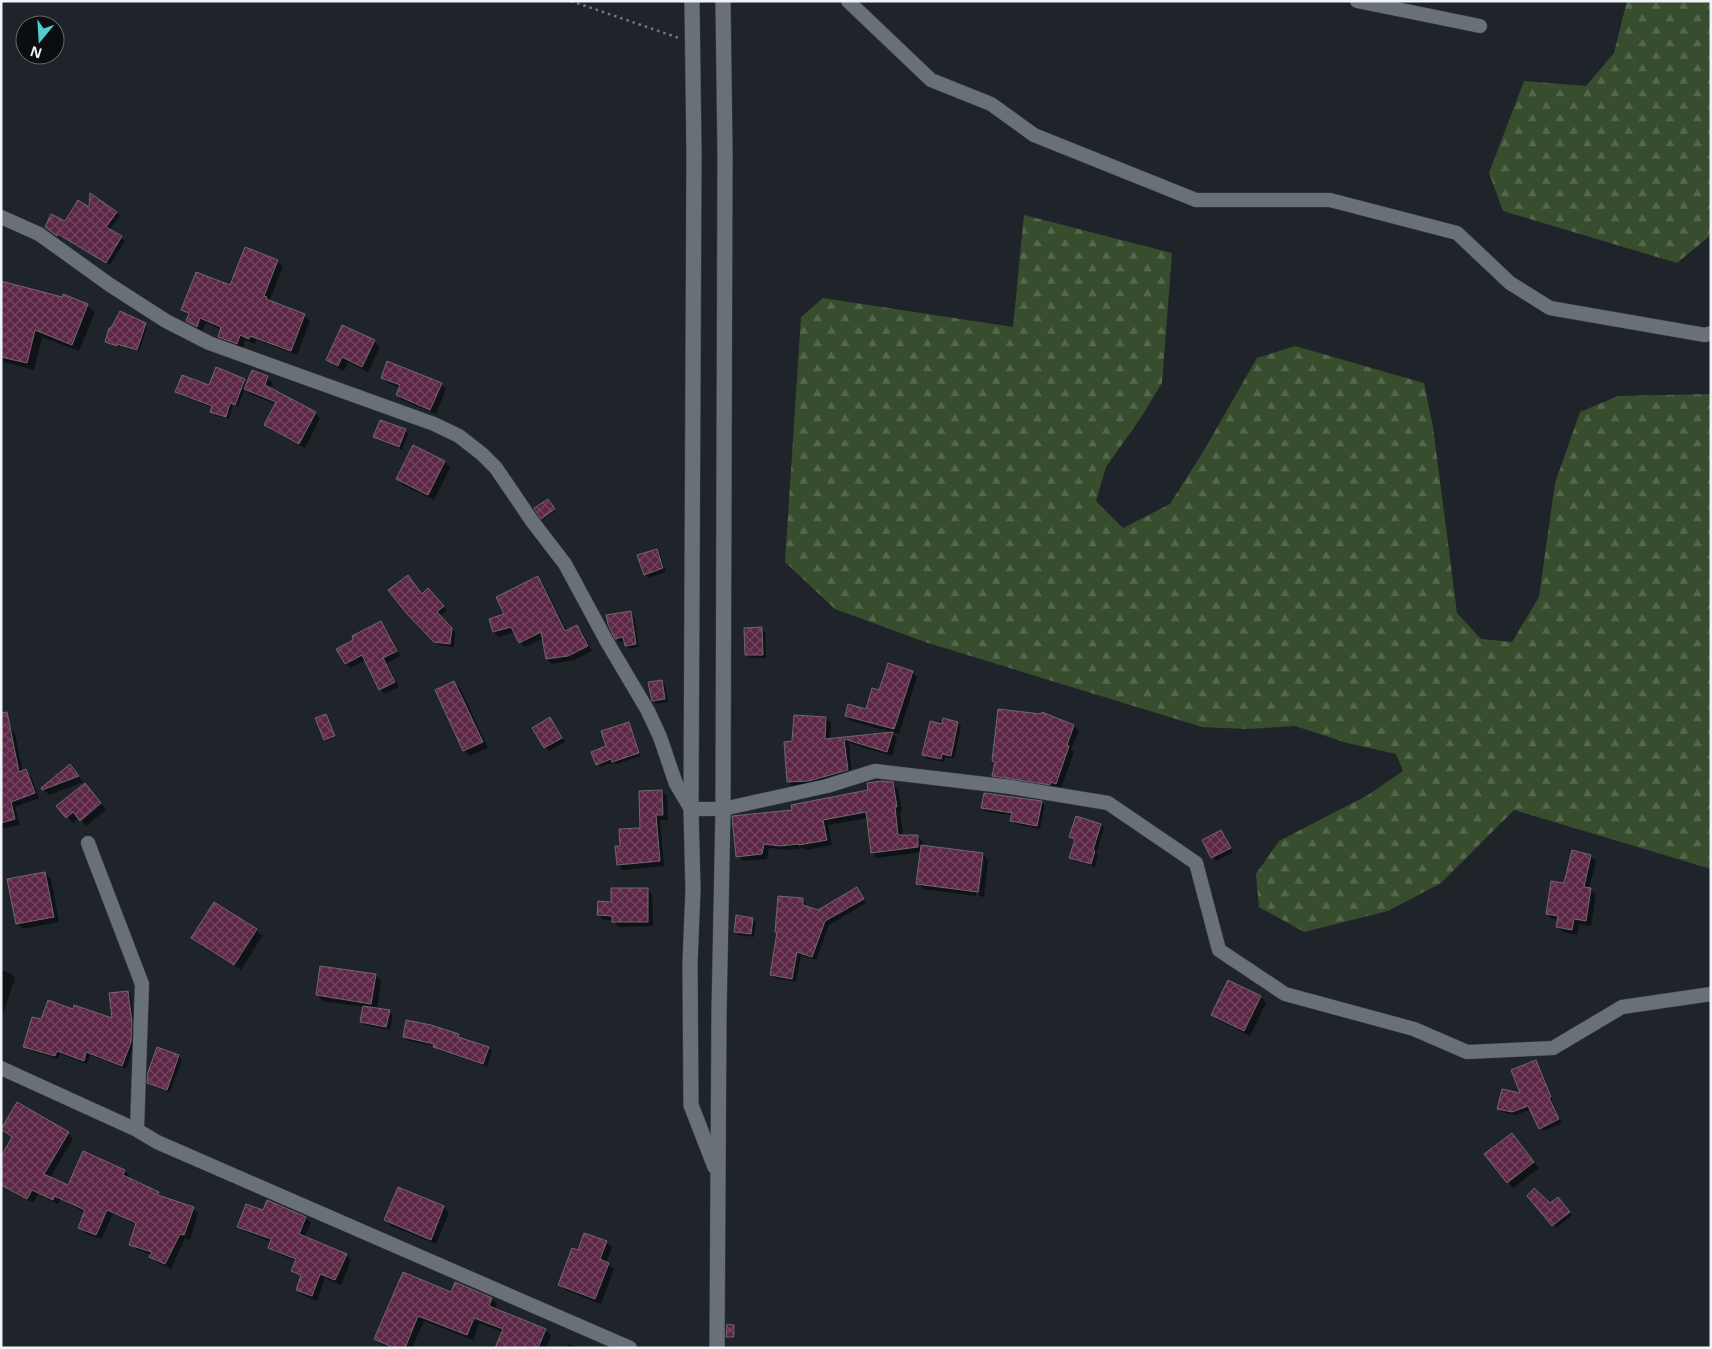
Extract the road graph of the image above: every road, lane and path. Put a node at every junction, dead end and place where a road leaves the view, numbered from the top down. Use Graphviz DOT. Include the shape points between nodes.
graph roads {
  1 [pos="571,1"];
  2 [pos="692,1"];
  3 [pos="723,1"];
  4 [pos="848,1"];
  5 [pos="1358,1"];
  6 [pos="1480,26"];
  7 [pos="693,42"];
  8 [pos="1,217"];
  9 [pos="1711,333"];
  10 [pos="691,808"];
  11 [pos="723,809"];
  12 [pos="88,843"];
  13 [pos="1711,994"];
  14 [pos="1,1068"];
  15 [pos="137,1130"];
  16 [pos="718,1176"];
  17 [pos="630,1348"];
  18 [pos="717,1348"];
  1 -- 7 [label="path"];
  2 -- 7 [label="main road"];
  3 -- 11 [label="main road"];
  4 -- 9 [label="street" via="931,80 991,104 1034,135 1196,200 1330,200 1457,233 1510,283 1550,308 1705,335"];
  5 -- 6 [label="street"];
  7 -- 10 [label="main road"];
  8 -- 10 [label="street" via="39,234 158,316 209,343 434,424 459,436 482,454 496,468 565,564 648,711 676,784"];
  10 -- 11 [label="street"];
  10 -- 16 [label="main road" via="691,1105"];
  11 -- 13 [label="street" via="827,786 875,771 1011,787 1108,803 1196,863 1219,950 1285,994 1414,1029 1467,1052 1553,1048 1622,1007"];
  11 -- 16 [label="main road"];
  12 -- 15 [label="street" via="142,984"];
  14 -- 15 [label="street"];
  15 -- 17 [label="street" via="157,1142"];
  16 -- 18 [label="main road"];
}
